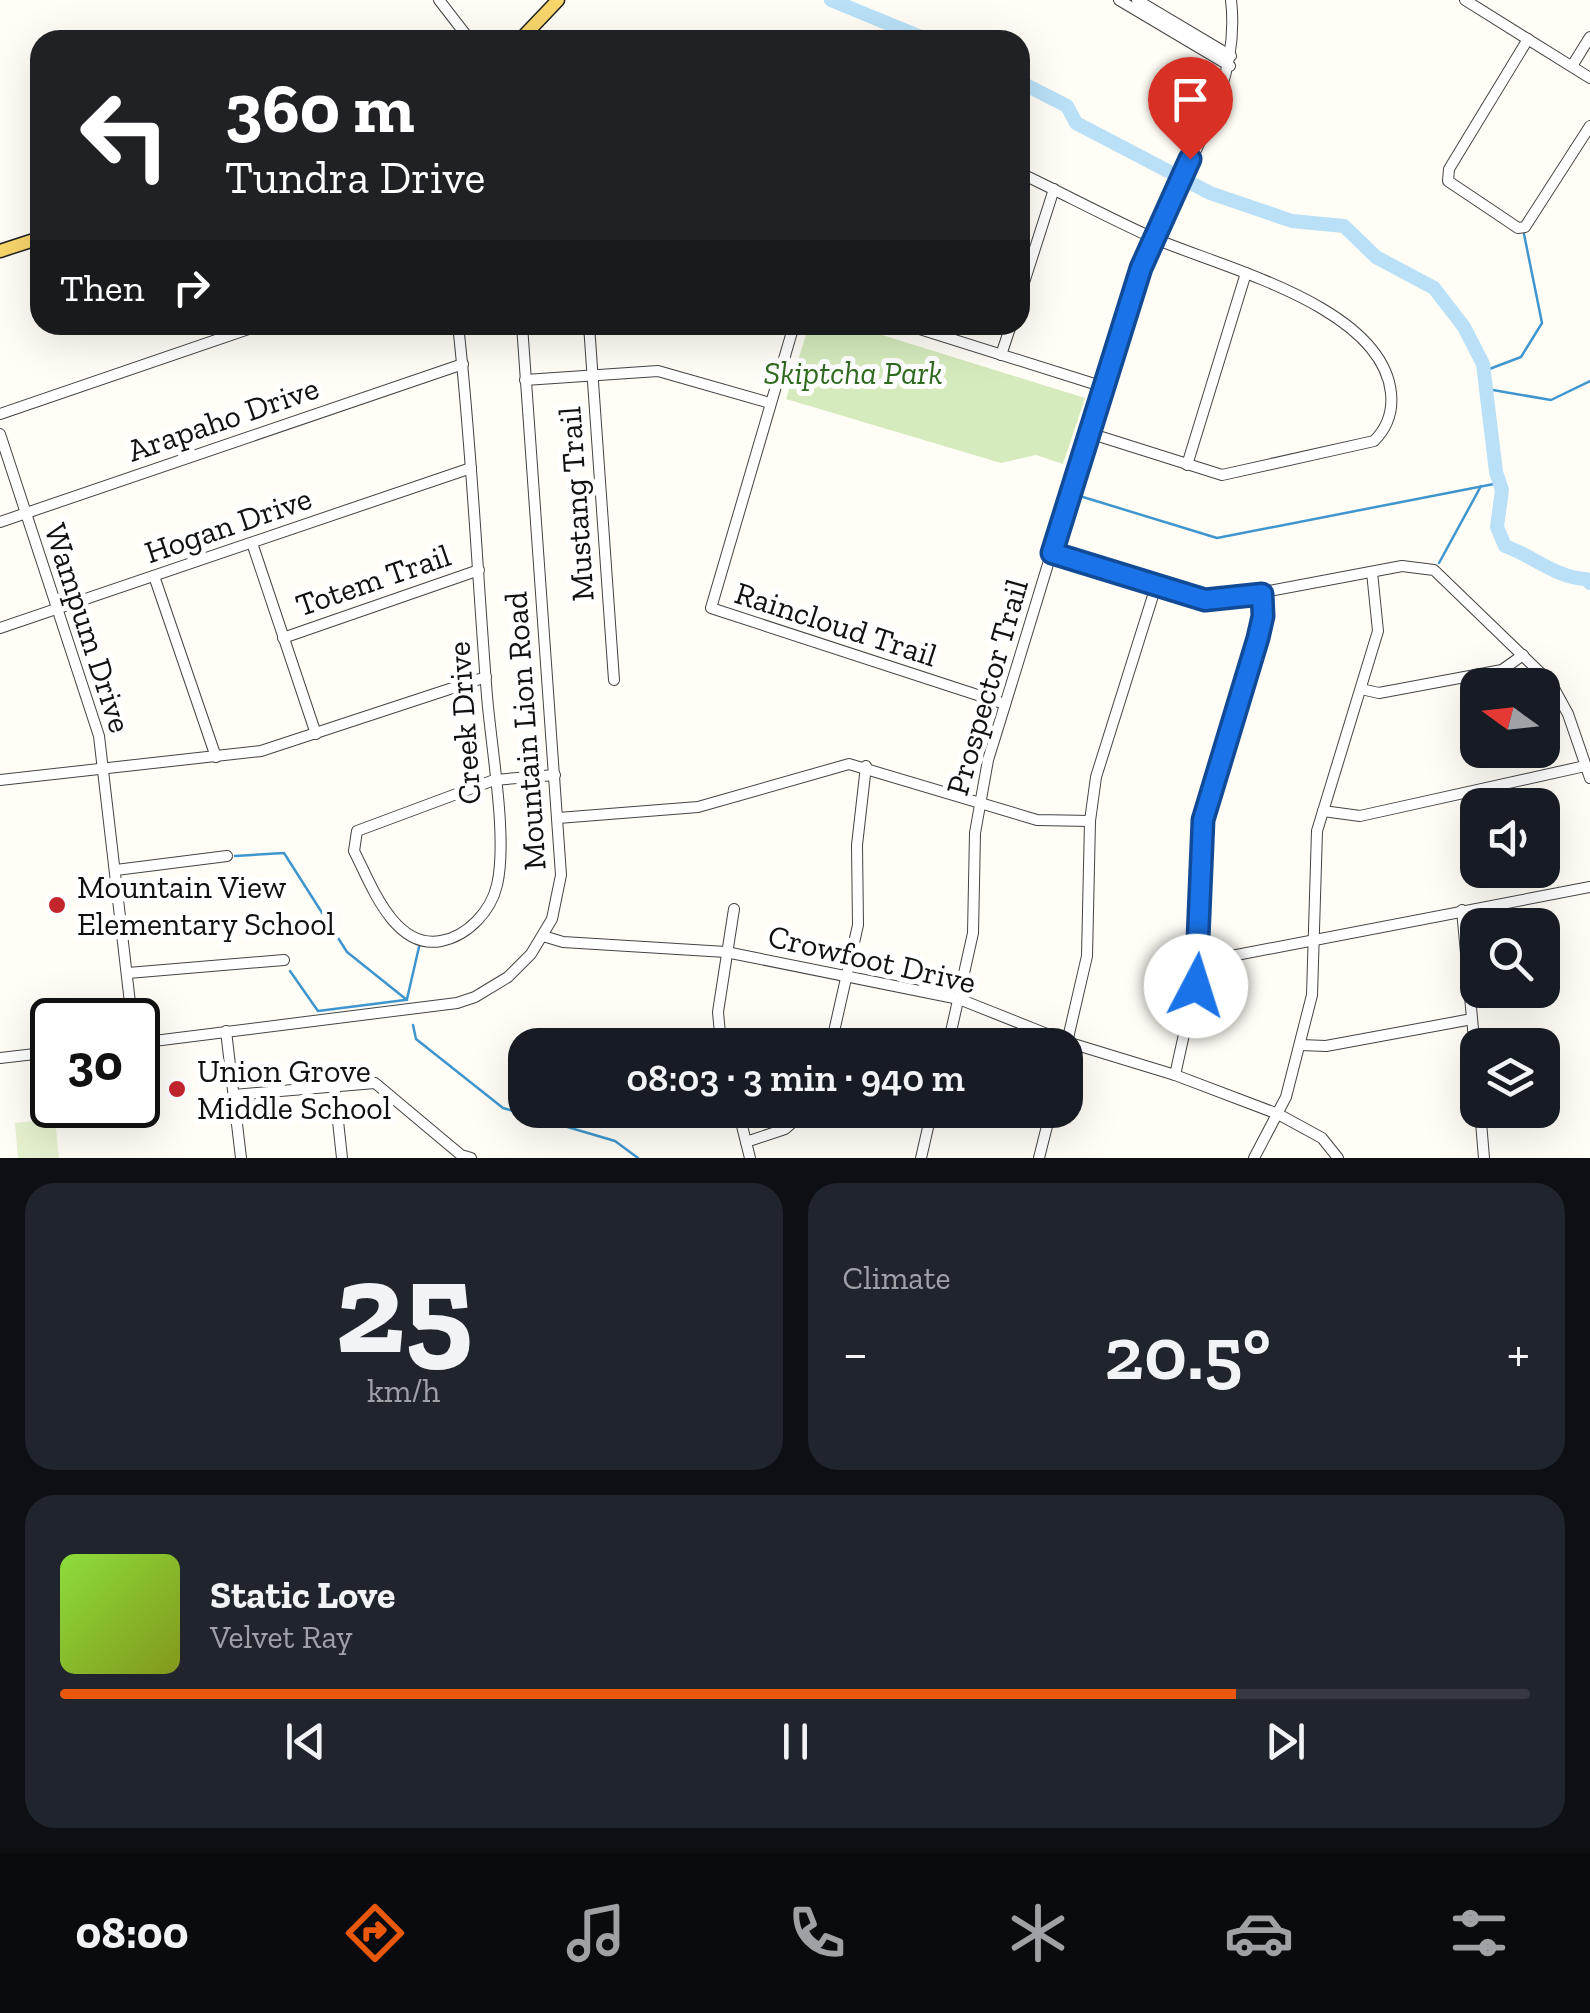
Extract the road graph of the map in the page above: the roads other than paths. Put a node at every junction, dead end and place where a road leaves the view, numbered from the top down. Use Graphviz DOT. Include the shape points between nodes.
graph roads {
  1 [pos="439,0"];
  2 [pos="558,0"];
  3 [pos="1119,0"];
  4 [pos="1137,0"];
  5 [pos="1230,0"];
  6 [pos="1465,0"];
  7 [pos="462,30"];
  8 [pos="530,30"];
  9 [pos="1590,37"];
  10 [pos="1528,39"];
  11 [pos="1230,61"];
  12 [pos="1572,66"];
  13 [pos="1590,78"];
  14 [pos="1590,126"];
  15 [pos="1030,178"];
  16 [pos="1054,189"];
  17 [pos="1152,238"];
  18 [pos="30,241"];
  19 [pos="0,251"];
  20 [pos="1030,264"];
  21 [pos="1246,273"];
  22 [pos="231,335"];
  23 [pos="459,335"];
  24 [pos="523,335"];
  25 [pos="590,335"];
  26 [pos="791,335"];
  27 [pos="940,335"];
  28 [pos="1008,335"];
  29 [pos="1002,354"];
  30 [pos="463,364"];
  31 [pos="592,376"];
  32 [pos="525,380"];
  33 [pos="1104,386"];
  34 [pos="770,404"];
  35 [pos="0,414"];
  36 [pos="0,434"];
  37 [pos="1089,434"];
  38 [pos="1188,466"];
  39 [pos="471,468"];
  40 [pos="25,513"];
  41 [pos="0,522"];
  42 [pos="252,543"];
  43 [pos="1052,553"];
  44 [pos="478,570"];
  45 [pos="1372,572"];
  46 [pos="154,576"];
  47 [pos="1156,586"];
  48 [pos="1262,594"];
  49 [pos="58,608"];
  50 [pos="0,628"];
  51 [pos="284,638"];
  52 [pos="1523,655"];
  53 [pos="486,677"];
  54 [pos="614,680"];
  55 [pos="1362,689"];
  56 [pos="1005,704"];
  57 [pos="316,734"];
  58 [pos="216,757"];
  59 [pos="866,766"];
  60 [pos="1585,766"];
  61 [pos="104,768"];
  62 [pos="555,775"];
  63 [pos="1590,778"];
  64 [pos="0,780"];
  65 [pos="494,780"];
  66 [pos="978,802"];
  67 [pos="1324,811"];
  68 [pos="558,818"];
  69 [pos="1090,821"];
  70 [pos="227,856"];
  71 [pos="116,870"];
  72 [pos="1590,887"];
  73 [pos="1473,908"];
  74 [pos="734,909"];
  75 [pos="1460,910"];
  76 [pos="543,936"];
  77 [pos="1316,940"];
  78 [pos="726,952"];
  79 [pos="284,960"];
  80 [pos="1200,962"];
  81 [pos="128,974"];
  82 [pos="848,978"];
  83 [pos="130,998"];
  84 [pos="958,999"];
  85 [pos="1471,1008"];
  86 [pos="1472,1019"];
  87 [pos="719,1028"];
  88 [pos="835,1028"];
  89 [pos="952,1028"];
  90 [pos="1023,1028"];
  91 [pos="1070,1028"];
  92 [pos="1473,1028"];
  93 [pos="226,1031"];
  94 [pos="160,1039"];
  95 [pos="1300,1045"];
  96 [pos="1083,1051"];
  97 [pos="30,1055"];
  98 [pos="0,1058"];
  99 [pos="1175,1075"];
  100 [pos="334,1084"];
  101 [pos="234,1094"];
  102 [pos="1278,1114"];
  103 [pos="742,1128"];
  104 [pos="785,1128"];
  105 [pos="928,1128"];
  106 [pos="1046,1128"];
  107 [pos="1482,1128"];
  108 [pos="746,1142"];
  109 [pos="464,1157"];
  110 [pos="241,1158"];
  111 [pos="342,1158"];
  112 [pos="750,1158"];
  113 [pos="921,1158"];
  114 [pos="1039,1158"];
  115 [pos="1254,1158"];
  116 [pos="1338,1158"];
  117 [pos="1484,1158"];
  1 -- 7 [label="street"];
  2 -- 8 [label="main road"];
  3 -- 11 [label="street"];
  4 -- 11 [label="street"];
  5 -- 11 [label="street, Prospector Trail"];
  6 -- 10 [label="street"];
  9 -- 12 [label="street"];
  10 -- 12 [label="street"];
  10 -- 14 [label="street" via="1449,169 1448,181 1518,228 1525,226"];
  11 -- 17 [label="street, Prospector Trail"];
  12 -- 13 [label="street"];
  15 -- 16 [label="street"];
  16 -- 17 [label="street"];
  16 -- 20 [label="street"];
  17 -- 21 [label="street"];
  17 -- 33 [label="street, Prospector Trail"];
  18 -- 19 [label="main road"];
  21 -- 38 [label="street"];
  21 -- 38 [label="street" via="1368,342 1390,380 1390,418 1362,447 1222,475"];
  22 -- 35 [label="street"];
  23 -- 30 [label="street, Creek Drive"];
  24 -- 32 [label="street, Mountain Lion Road"];
  25 -- 31 [label="street, Mustang Trail"];
  26 -- 34 [label="street"];
  27 -- 29 [label="street"];
  28 -- 29 [label="street"];
  29 -- 33 [label="street"];
  30 -- 39 [label="street, Creek Drive"];
  30 -- 40 [label="street, Arapaho Drive"];
  31 -- 32 [label="street"];
  31 -- 34 [label="street" via="668,372"];
  31 -- 54 [label="street, Mustang Trail"];
  32 -- 62 [label="street, Mountain Lion Road"];
  33 -- 37 [label="street, Prospector Trail"];
  34 -- 56 [label="street, Raincloud Trail" via="710,608"];
  36 -- 40 [label="street, Wampum Drive"];
  37 -- 38 [label="street"];
  37 -- 43 [label="street, Prospector Trail"];
  39 -- 42 [label="street, Hogan Drive"];
  39 -- 44 [label="street, Creek Drive"];
  40 -- 41 [label="street, Arapaho Drive"];
  40 -- 49 [label="street, Wampum Drive"];
  42 -- 46 [label="street, Hogan Drive"];
  42 -- 51 [label="street"];
  43 -- 47 [label="street"];
  43 -- 56 [label="street, Prospector Trail"];
  44 -- 51 [label="street, Totem Trail"];
  44 -- 53 [label="street, Creek Drive"];
  45 -- 48 [label="street"];
  45 -- 52 [label="street" via="1412,565 1434,570"];
  45 -- 55 [label="street" via="1378,631"];
  46 -- 49 [label="street, Hogan Drive"];
  46 -- 58 [label="street"];
  47 -- 48 [label="street" via="1216,601"];
  47 -- 69 [label="street" via="1096,778"];
  48 -- 80 [label="street" via="1258,638 1203,820"];
  49 -- 50 [label="street, Hogan Drive"];
  49 -- 61 [label="street, Wampum Drive"];
  51 -- 57 [label="street"];
  52 -- 55 [label="street" via="1502,670 1379,693"];
  52 -- 60 [label="street" via="1551,683"];
  53 -- 57 [label="street"];
  53 -- 65 [label="street, Creek Drive"];
  55 -- 67 [label="street"];
  56 -- 66 [label="street, Prospector Trail"];
  57 -- 58 [label="street"];
  58 -- 61 [label="street"];
  59 -- 66 [label="street"];
  59 -- 68 [label="street" via="836,764 698,807"];
  59 -- 82 [label="street" via="857,845 858,925"];
  60 -- 63 [label="street"];
  60 -- 67 [label="street" via="1360,816"];
  61 -- 64 [label="street"];
  61 -- 71 [label="street, Wampum Drive"];
  62 -- 65 [label="street"];
  62 -- 68 [label="street, Mountain Lion Road"];
  65 -- 65 [label="street, Creek Drive" via="498,883 476,922 446,941 421,942 400,930 352,839 366,824"];
  66 -- 69 [label="street" via="1037,820"];
  66 -- 84 [label="street, Prospector Trail" via="973,932"];
  67 -- 77 [label="street" via="1316,845"];
  68 -- 76 [label="street, Mountain Lion Road" via="560,888"];
  69 -- 91 [label="street" via="1087,956"];
  70 -- 71 [label="street"];
  71 -- 81 [label="street, Wampum Drive"];
  72 -- 73 [label="street"];
  74 -- 78 [label="street"];
  75 -- 77 [label="street"];
  76 -- 78 [label="street, Crowfoot Drive"];
  76 -- 93 [label="street, Mountain Lion Road" via="508,977 457,1003"];
  77 -- 80 [label="street"];
  77 -- 95 [label="street" via="1316,978"];
  78 -- 82 [label="street, Crowfoot Drive"];
  78 -- 87 [label="street"];
  79 -- 81 [label="street"];
  80 -- 99 [label="street"];
  81 -- 83 [label="street, Wampum Drive"];
  82 -- 84 [label="street, Crowfoot Drive"];
  82 -- 88 [label="street"];
  84 -- 89 [label="street, Prospector Trail"];
  84 -- 90 [label="street, Crowfoot Drive"];
  85 -- 86 [label="street"];
  86 -- 92 [label="street"];
  86 -- 95 [label="street"];
  93 -- 94 [label="street, Mountain Lion Road"];
  93 -- 101 [label="street"];
  95 -- 102 [label="street"];
  96 -- 99 [label="street, Crowfoot Drive"];
  97 -- 98 [label="street"];
  99 -- 102 [label="street, Crowfoot Drive"];
  100 -- 101 [label="street"];
  100 -- 109 [label="street" via="363,1081 384,1088"];
  100 -- 111 [label="street"];
  101 -- 110 [label="street"];
  102 -- 115 [label="street"];
  102 -- 116 [label="street, Crowfoot Drive" via="1322,1138"];
  103 -- 108 [label="street"];
  104 -- 108 [label="street"];
  105 -- 113 [label="street"];
  106 -- 114 [label="street"];
  107 -- 117 [label="street"];
  108 -- 112 [label="street"];
}
